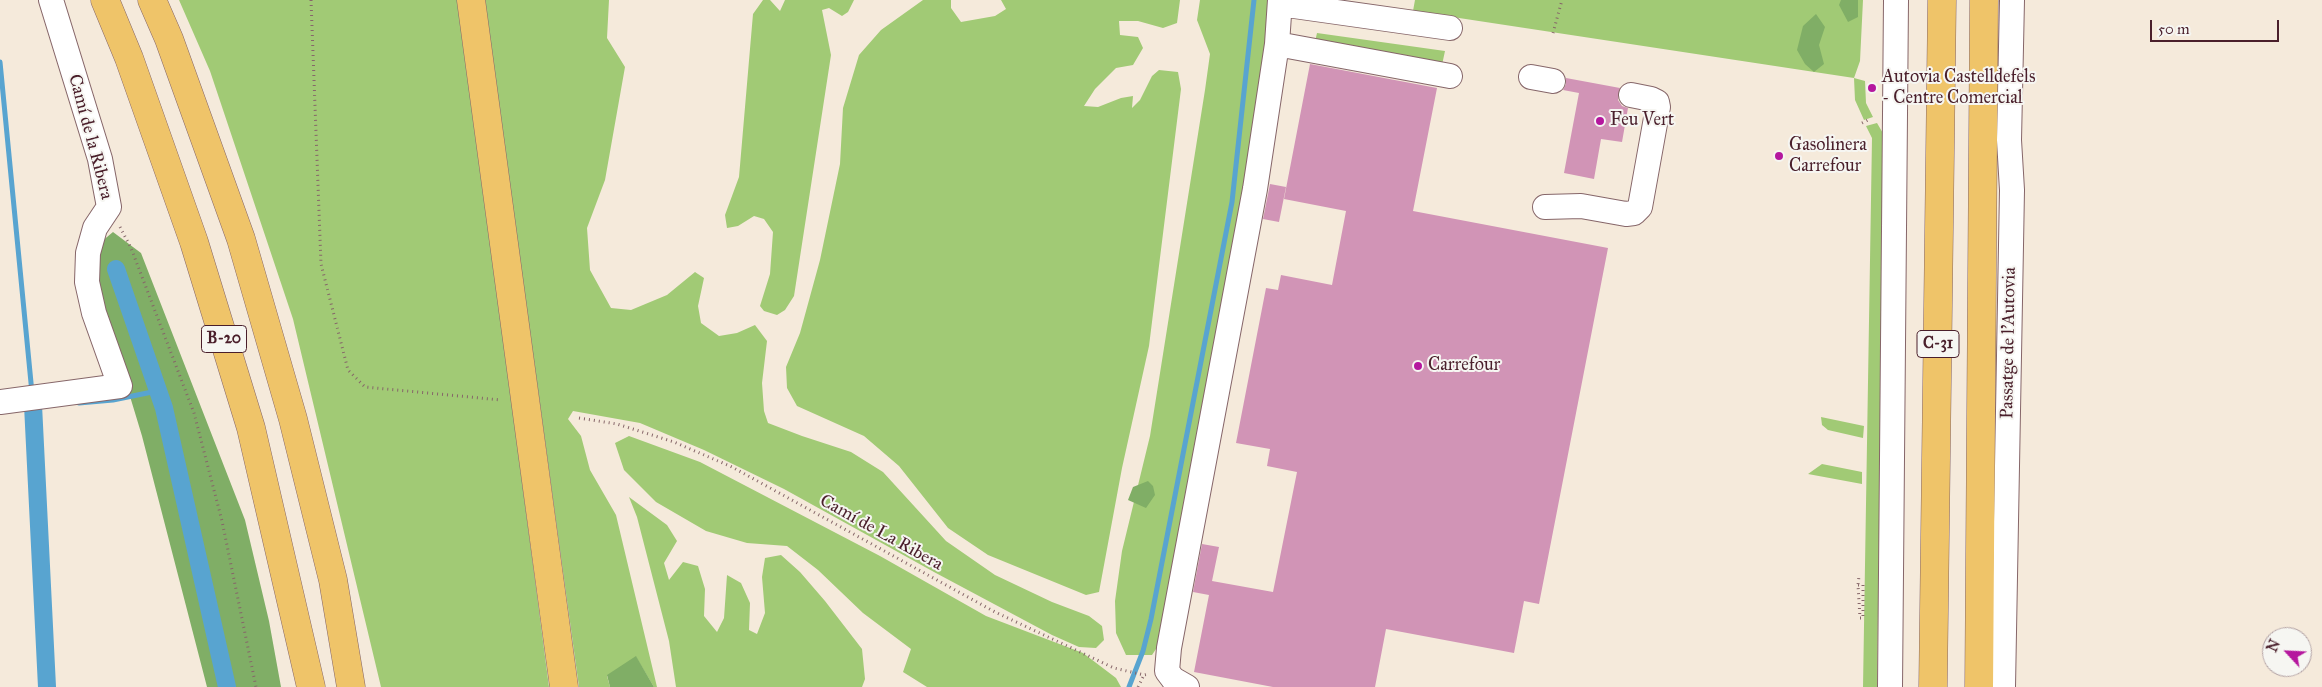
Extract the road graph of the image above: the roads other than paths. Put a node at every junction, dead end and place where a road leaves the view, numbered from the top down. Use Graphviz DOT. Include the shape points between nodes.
graph roads {
  1 [pos="51,0"];
  2 [pos="105,0"];
  3 [pos="152,0"];
  4 [pos="471,0"];
  5 [pos="1896,0"];
  6 [pos="1942,0"];
  7 [pos="1984,0"];
  8 [pos="2012,0"];
  9 [pos="1280,8"];
  10 [pos="1449,35"];
  11 [pos="1277,44"];
  12 [pos="1450,76"];
  13 [pos="1631,95"];
  14 [pos="1545,207"];
  15 [pos="0,402"];
  16 [pos="1977,634"];
  17 [pos="310,687"];
  18 [pos="351,687"];
  19 [pos="564,687"];
  20 [pos="1187,687"];
  21 [pos="1890,687"];
  22 [pos="1934,687"];
  23 [pos="1974,687"];
  24 [pos="1978,687"];
  25 [pos="2003,687"];
  1 -- 15 [label="street, Camí de la Ribera" via="100,159 109,207 95,228 88,253 87,282 94,313 120,386"];
  2 -- 17 [label="main road, B-20" via="129,58 194,242 251,428"];
  3 -- 18 [label="main road, B-20" via="241,240 288,400 333,580"];
  4 -- 19 [label="main road"];
  5 -- 21 [label="street"];
  6 -- 22 [label="main road, C-31"];
  7 -- 16 [label="main road, C-31"];
  8 -- 25 [label="street, Passatge de l'Autovia"];
  9 -- 10 [label="street"];
  9 -- 11 [label="street"];
  11 -- 12 [label="street"];
  11 -- 20 [label="street" via="1255,189 1169,648 1167,670 1173,679"];
  13 -- 14 [label="street" via="1657,102 1658,107 1640,206 1626,214 1581,206"];
  16 -- 23 [label="main road, C-31"];
  16 -- 24 [label="main road"];
}
